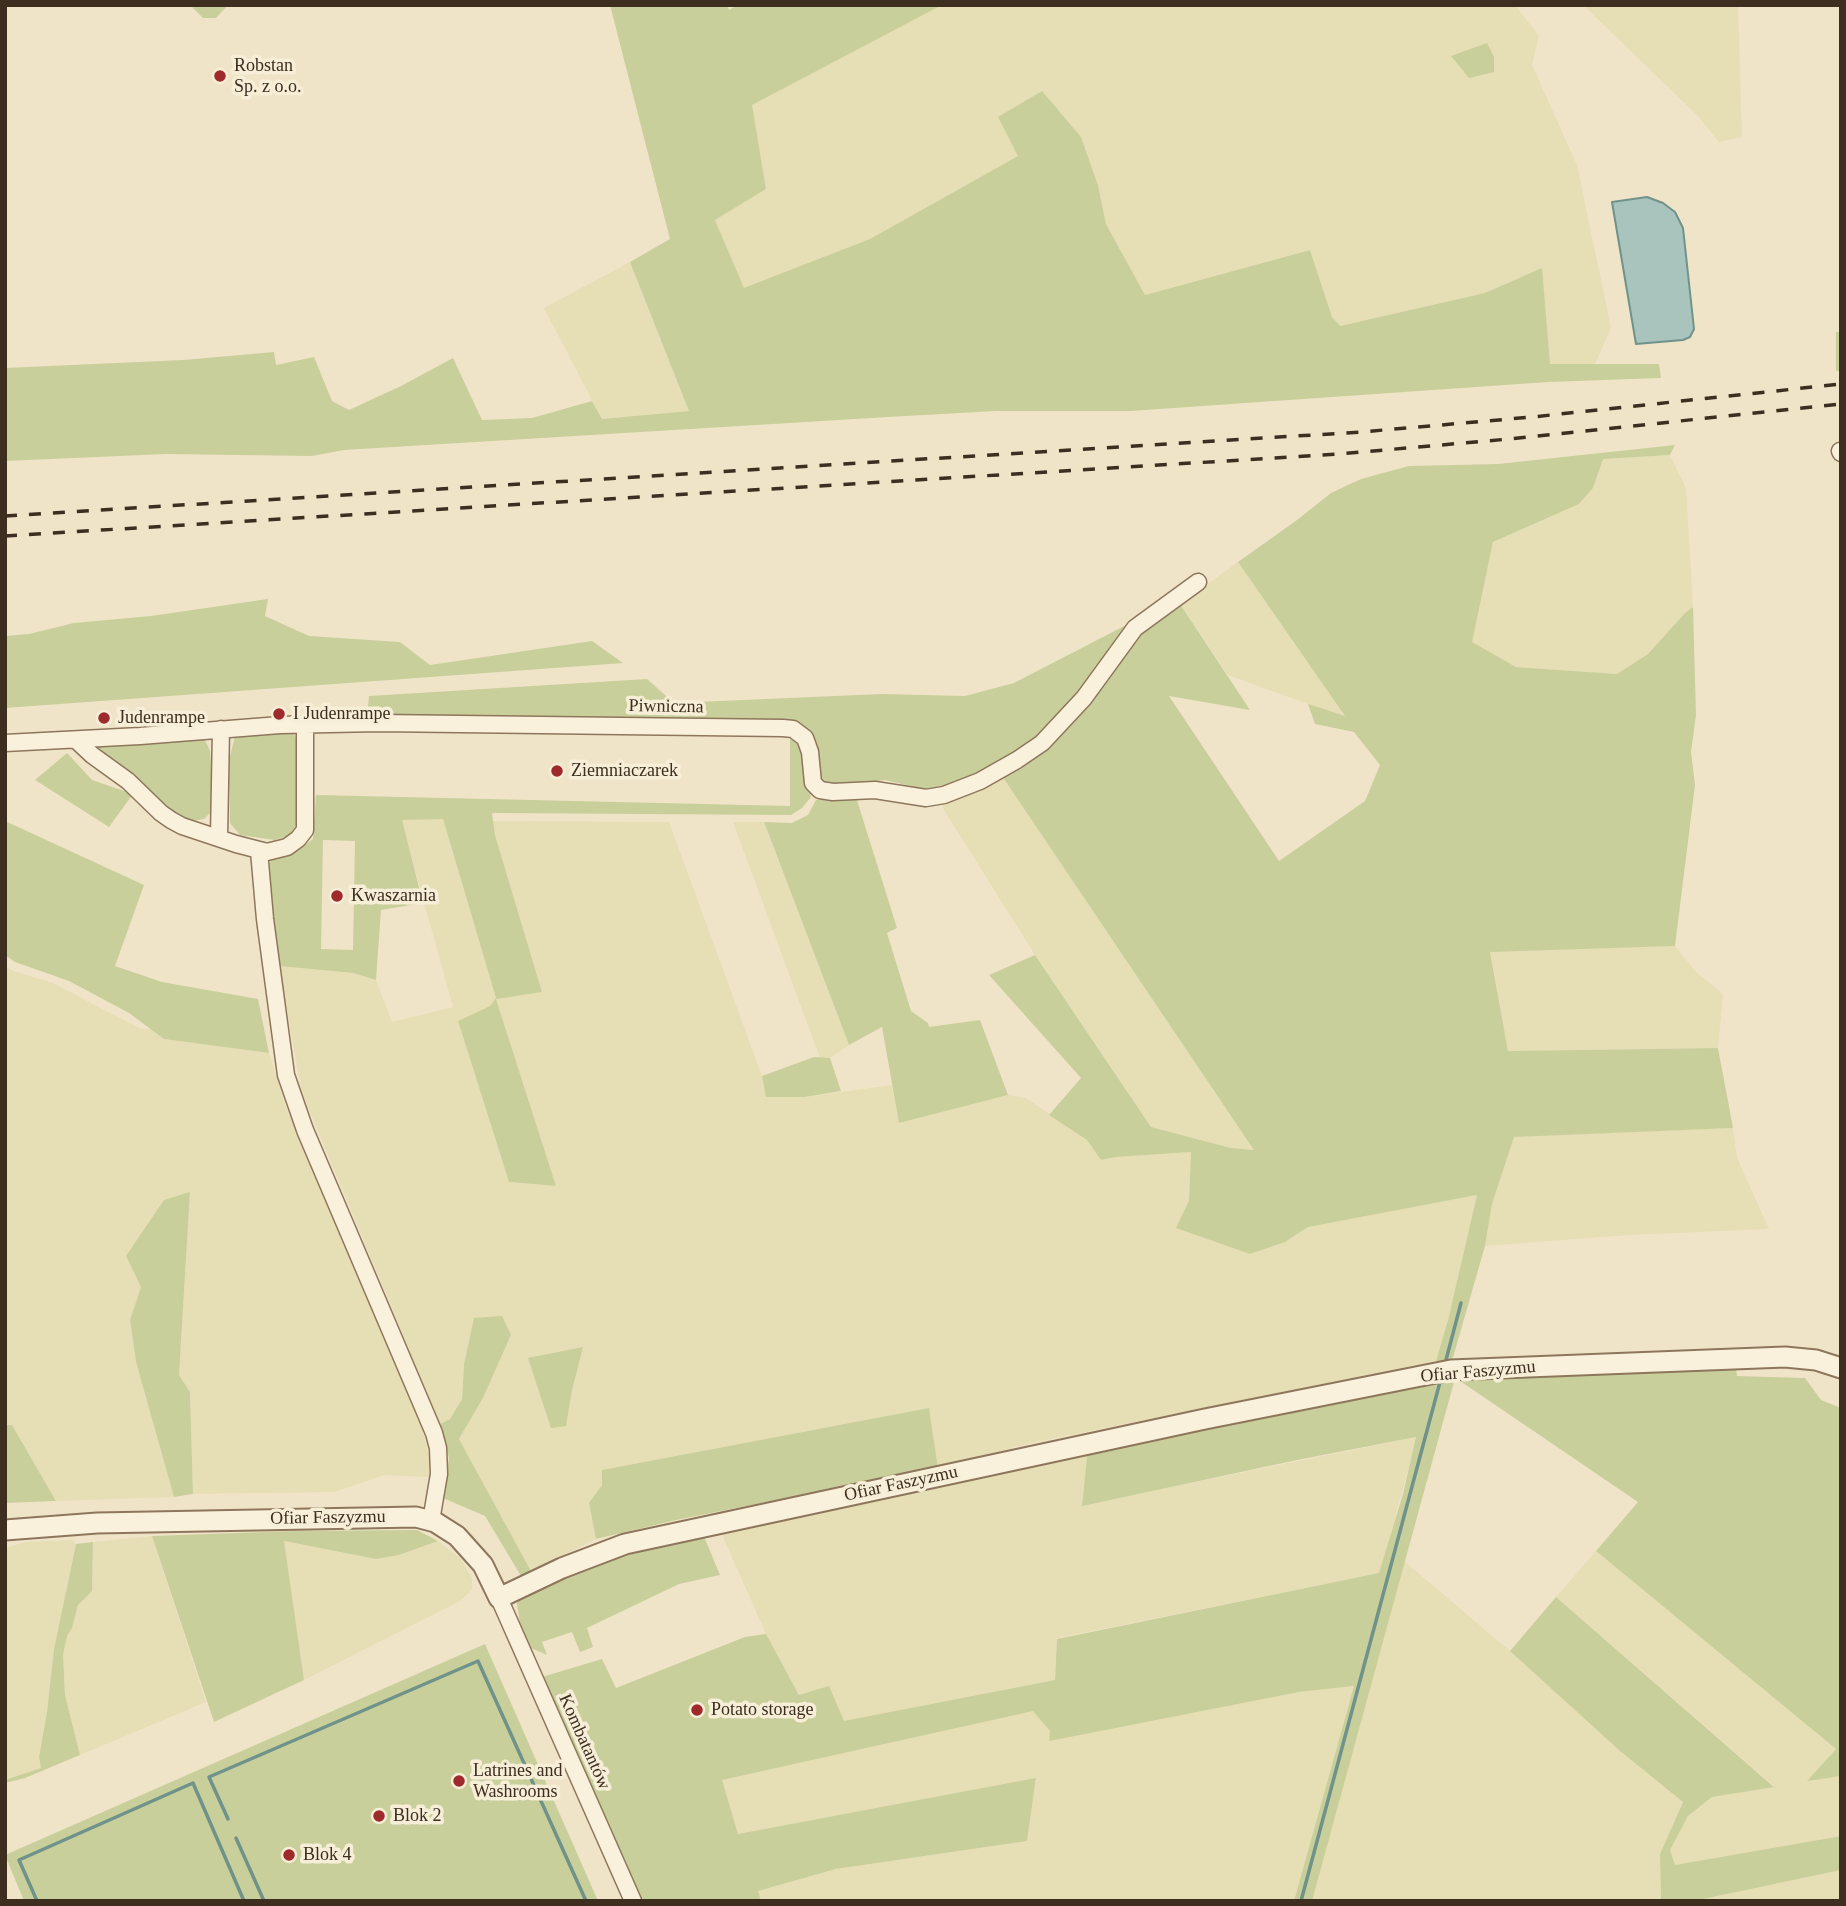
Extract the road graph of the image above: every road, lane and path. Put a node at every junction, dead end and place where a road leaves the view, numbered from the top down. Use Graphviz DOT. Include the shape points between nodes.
graph roads {
  1 [pos="1198,582"];
  2 [pos="305,724"];
  3 [pos="221,729"];
  4 [pos="76,740"];
  5 [pos="5,743"];
  6 [pos="219,838"];
  7 [pos="259,851"];
  8 [pos="1841,1368"];
  9 [pos="430,1521"];
  10 [pos="5,1530"];
  11 [pos="499,1598"];
  12 [pos="633,1901"];
  1 -- 2 [label="street, Piwniczna" via="1135,628 1084,698 1042,743 980,781 926,798 875,790 820,790 813,783 805,738 793,729"];
  2 -- 3 [label="street, Piwniczna"];
  2 -- 7 [label="street" via="304,830 287,847"];
  3 -- 4 [label="street, Piwniczna"];
  3 -- 6 [label="street"];
  4 -- 5 [label="street, Piwniczna"];
  4 -- 6 [label="street" via="161,813 182,826"];
  6 -- 7 [label="street"];
  7 -- 9 [label="street" via="286,1075 438,1448 439,1474"];
  8 -- 11 [label="street, Ofiar Faszyzmu" via="1785,1357 1451,1370 625,1544"];
  9 -- 10 [label="street, Ofiar Faszyzmu" via="416,1517 97,1522"];
  9 -- 11 [label="street, Ofiar Faszyzmu" via="457,1536 483,1565"];
  11 -- 12 [label="street, Kombatantów"];
}
